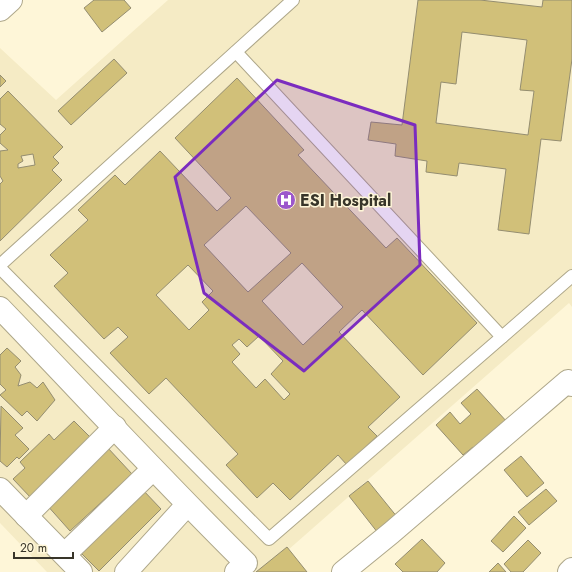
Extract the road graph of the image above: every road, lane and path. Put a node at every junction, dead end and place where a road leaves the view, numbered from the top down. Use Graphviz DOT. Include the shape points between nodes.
graph roads {
  1 [pos="11,0"];
  2 [pos="293,0"];
  3 [pos="0,10"];
  4 [pos="236,52"];
  5 [pos="0,265"];
  6 [pos="0,268"];
  7 [pos="572,276"];
  8 [pos="0,308"];
  9 [pos="502,337"];
  10 [pos="572,386"];
  11 [pos="115,427"];
  12 [pos="153,469"];
  13 [pos="0,489"];
  14 [pos="187,505"];
  15 [pos="26,516"];
  16 [pos="65,554"];
  17 [pos="572,570"];
  18 [pos="81,572"];
  19 [pos="126,572"];
  20 [pos="236,572"];
  21 [pos="343,572"];
  22 [pos="569,572"];
  1 -- 3 [label="street"];
  2 -- 4 [label="lane"];
  4 -- 5 [label="lane"];
  4 -- 9 [label="lane"];
  6 -- 9 [label="lane" via="268,539"];
  7 -- 9 [label="lane"];
  8 -- 11 [label="street"];
  10 -- 21 [label="street" via="568,381"];
  11 -- 12 [label="street"];
  11 -- 15 [label="street"];
  12 -- 14 [label="street"];
  12 -- 16 [label="street"];
  13 -- 15 [label="street"];
  14 -- 19 [label="street"];
  14 -- 20 [label="street" via="246,563"];
  15 -- 16 [label="street"];
  16 -- 18 [label="street"];
  17 -- 22 [label="street"];
}
